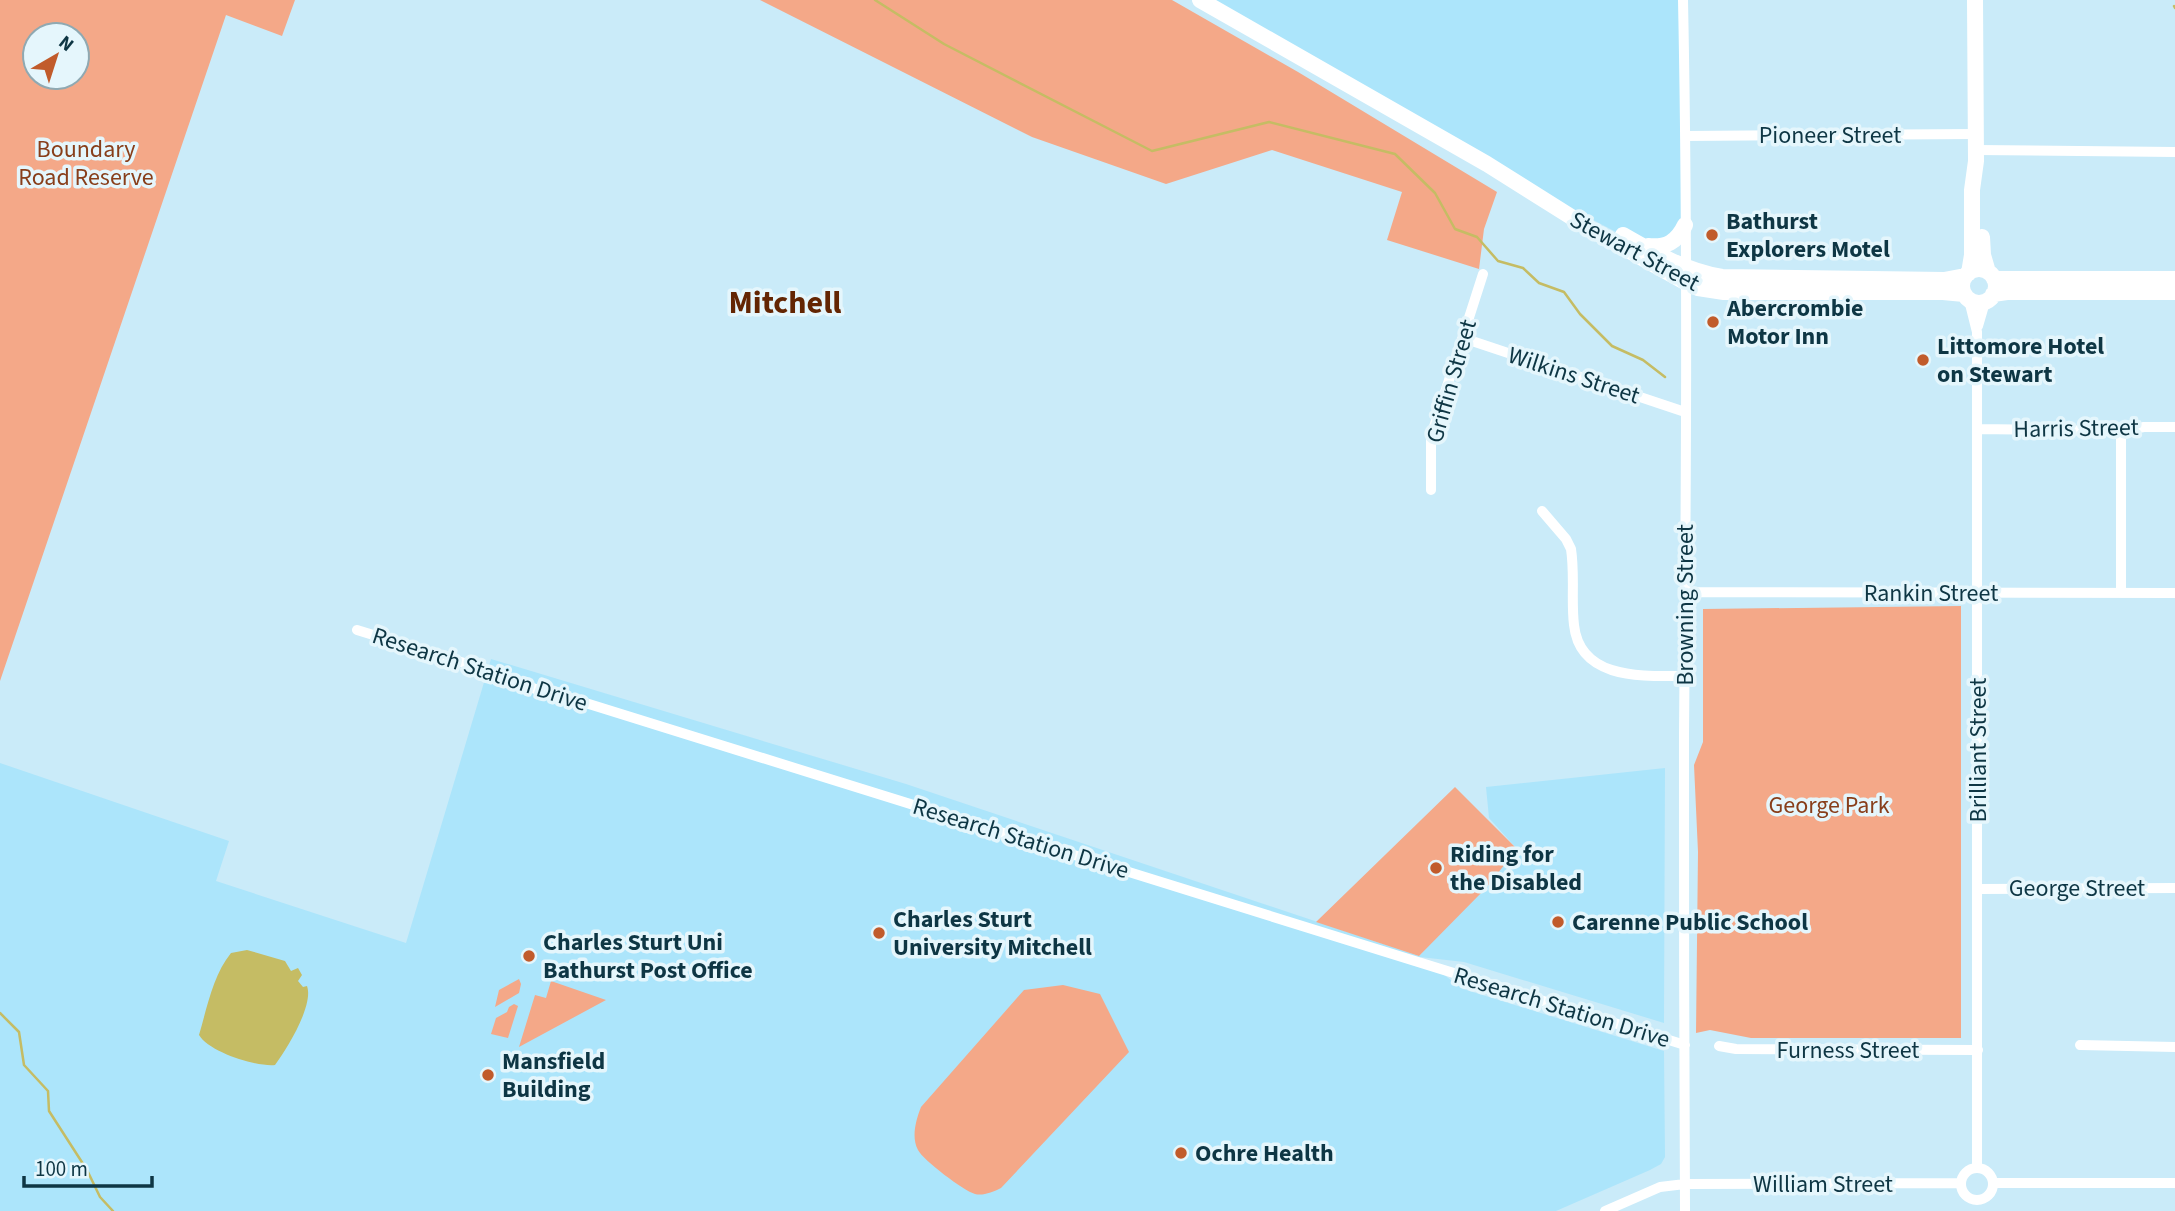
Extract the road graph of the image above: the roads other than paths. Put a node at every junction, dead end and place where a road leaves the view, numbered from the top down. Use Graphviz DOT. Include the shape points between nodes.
graph roads {
  1 [pos="1200,0"];
  2 [pos="1683,0"];
  3 [pos="1975,0"];
  4 [pos="1686,136"];
  5 [pos="1976,148"];
  6 [pos="2175,152"];
  7 [pos="1487,164"];
  8 [pos="1685,225"];
  9 [pos="1635,242"];
  10 [pos="1483,274"];
  11 [pos="1684,274"];
  12 [pos="1967,274"];
  13 [pos="2175,279"];
  14 [pos="1982,290"];
  15 [pos="2175,292"];
  16 [pos="1463,338"];
  17 [pos="1685,412"];
  18 [pos="2175,427"];
  19 [pos="1978,429"];
  20 [pos="2121,431"];
  21 [pos="1431,490"];
  22 [pos="1542,511"];
  23 [pos="1687,592"];
  24 [pos="1978,593"];
  25 [pos="2121,593"];
  26 [pos="2175,593"];
  27 [pos="357,630"];
  28 [pos="1685,677"];
  29 [pos="2175,888"];
  30 [pos="1978,889"];
  31 [pos="1685,1045"];
  32 [pos="2080,1045"];
  33 [pos="1719,1046"];
  34 [pos="2175,1047"];
  35 [pos="1978,1050"];
  36 [pos="1977,1168"];
  37 [pos="1961,1183"];
  38 [pos="1993,1183"];
  39 [pos="2175,1183"];
  40 [pos="1685,1184"];
  41 [pos="1978,1205"];
  42 [pos="1605,1211"];
  43 [pos="1685,1211"];
  1 -- 7 [label="highway, Stewart Street"];
  2 -- 4 [label="street, Browning Street"];
  3 -- 5 [label="highway, Brilliant Street"];
  4 -- 5 [label="street, Pioneer Street"];
  4 -- 8 [label="street, Browning Street"];
  5 -- 6 [label="street, Pioneer Street"];
  5 -- 12 [label="highway, Brilliant Street" via="1972,255"];
  5 -- 14 [label="highway, Brilliant Street" via="1982,190"];
  7 -- 9 [label="highway, Stewart Street"];
  7 -- 11 [label="highway, Stewart Street" via="1592,230"];
  8 -- 9 [label="highway" via="1665,246"];
  8 -- 11 [label="street, Browning Street"];
  9 -- 11 [label="highway, Stewart Street"];
  10 -- 16 [label="street, Griffin Street"];
  11 -- 12 [label="highway, Stewart Street" via="1944,280"];
  11 -- 14 [label="highway, Stewart Street" via="1698,288 1724,292"];
  11 -- 17 [label="street, Browning Street"];
  12 -- 14 [label="highway, Brilliant Street" via="1962,286"];
  12 -- 14 [label="highway, Stewart Street" via="1978,269"];
  13 -- 14 [label="highway, Stewart Street"];
  14 -- 15 [label="highway, Stewart Street"];
  14 -- 19 [label="street, Brilliant Street" via="1977,332"];
  16 -- 17 [label="street, Wilkins Street"];
  16 -- 21 [label="street, Griffin Street" via="1431,436"];
  17 -- 23 [label="street, Browning Street"];
  18 -- 20 [label="street, Harris Street"];
  19 -- 20 [label="street, Harris Street"];
  19 -- 24 [label="street, Brilliant Street"];
  20 -- 25 [label="street"];
  22 -- 28 [label="street" via="1571,549 1574,630 1584,650 1615,673"];
  23 -- 24 [label="street, Rankin Street"];
  23 -- 28 [label="street, Browning Street"];
  24 -- 25 [label="street, Rankin Street"];
  24 -- 30 [label="street, Brilliant Street"];
  25 -- 26 [label="street, Rankin Street"];
  27 -- 31 [label="street, Research Station Drive" via="543,692"];
  28 -- 31 [label="street, Browning Street"];
  29 -- 30 [label="street, George Street"];
  30 -- 35 [label="street, Brilliant Street"];
  31 -- 40 [label="street, Browning Street"];
  32 -- 34 [label="street"];
  33 -- 35 [label="street, Furness Street"];
  35 -- 36 [label="street, Brilliant Street"];
  36 -- 37 [label="street" via="1966,1173"];
  36 -- 38 [label="street" via="1988,1172"];
  37 -- 40 [label="street, William Street"];
  37 -- 41 [label="street"];
  38 -- 39 [label="street"];
  38 -- 41 [label="street"];
  40 -- 42 [label="street, William Street" via="1651,1190"];
  40 -- 43 [label="street, Browning Street"];
}
